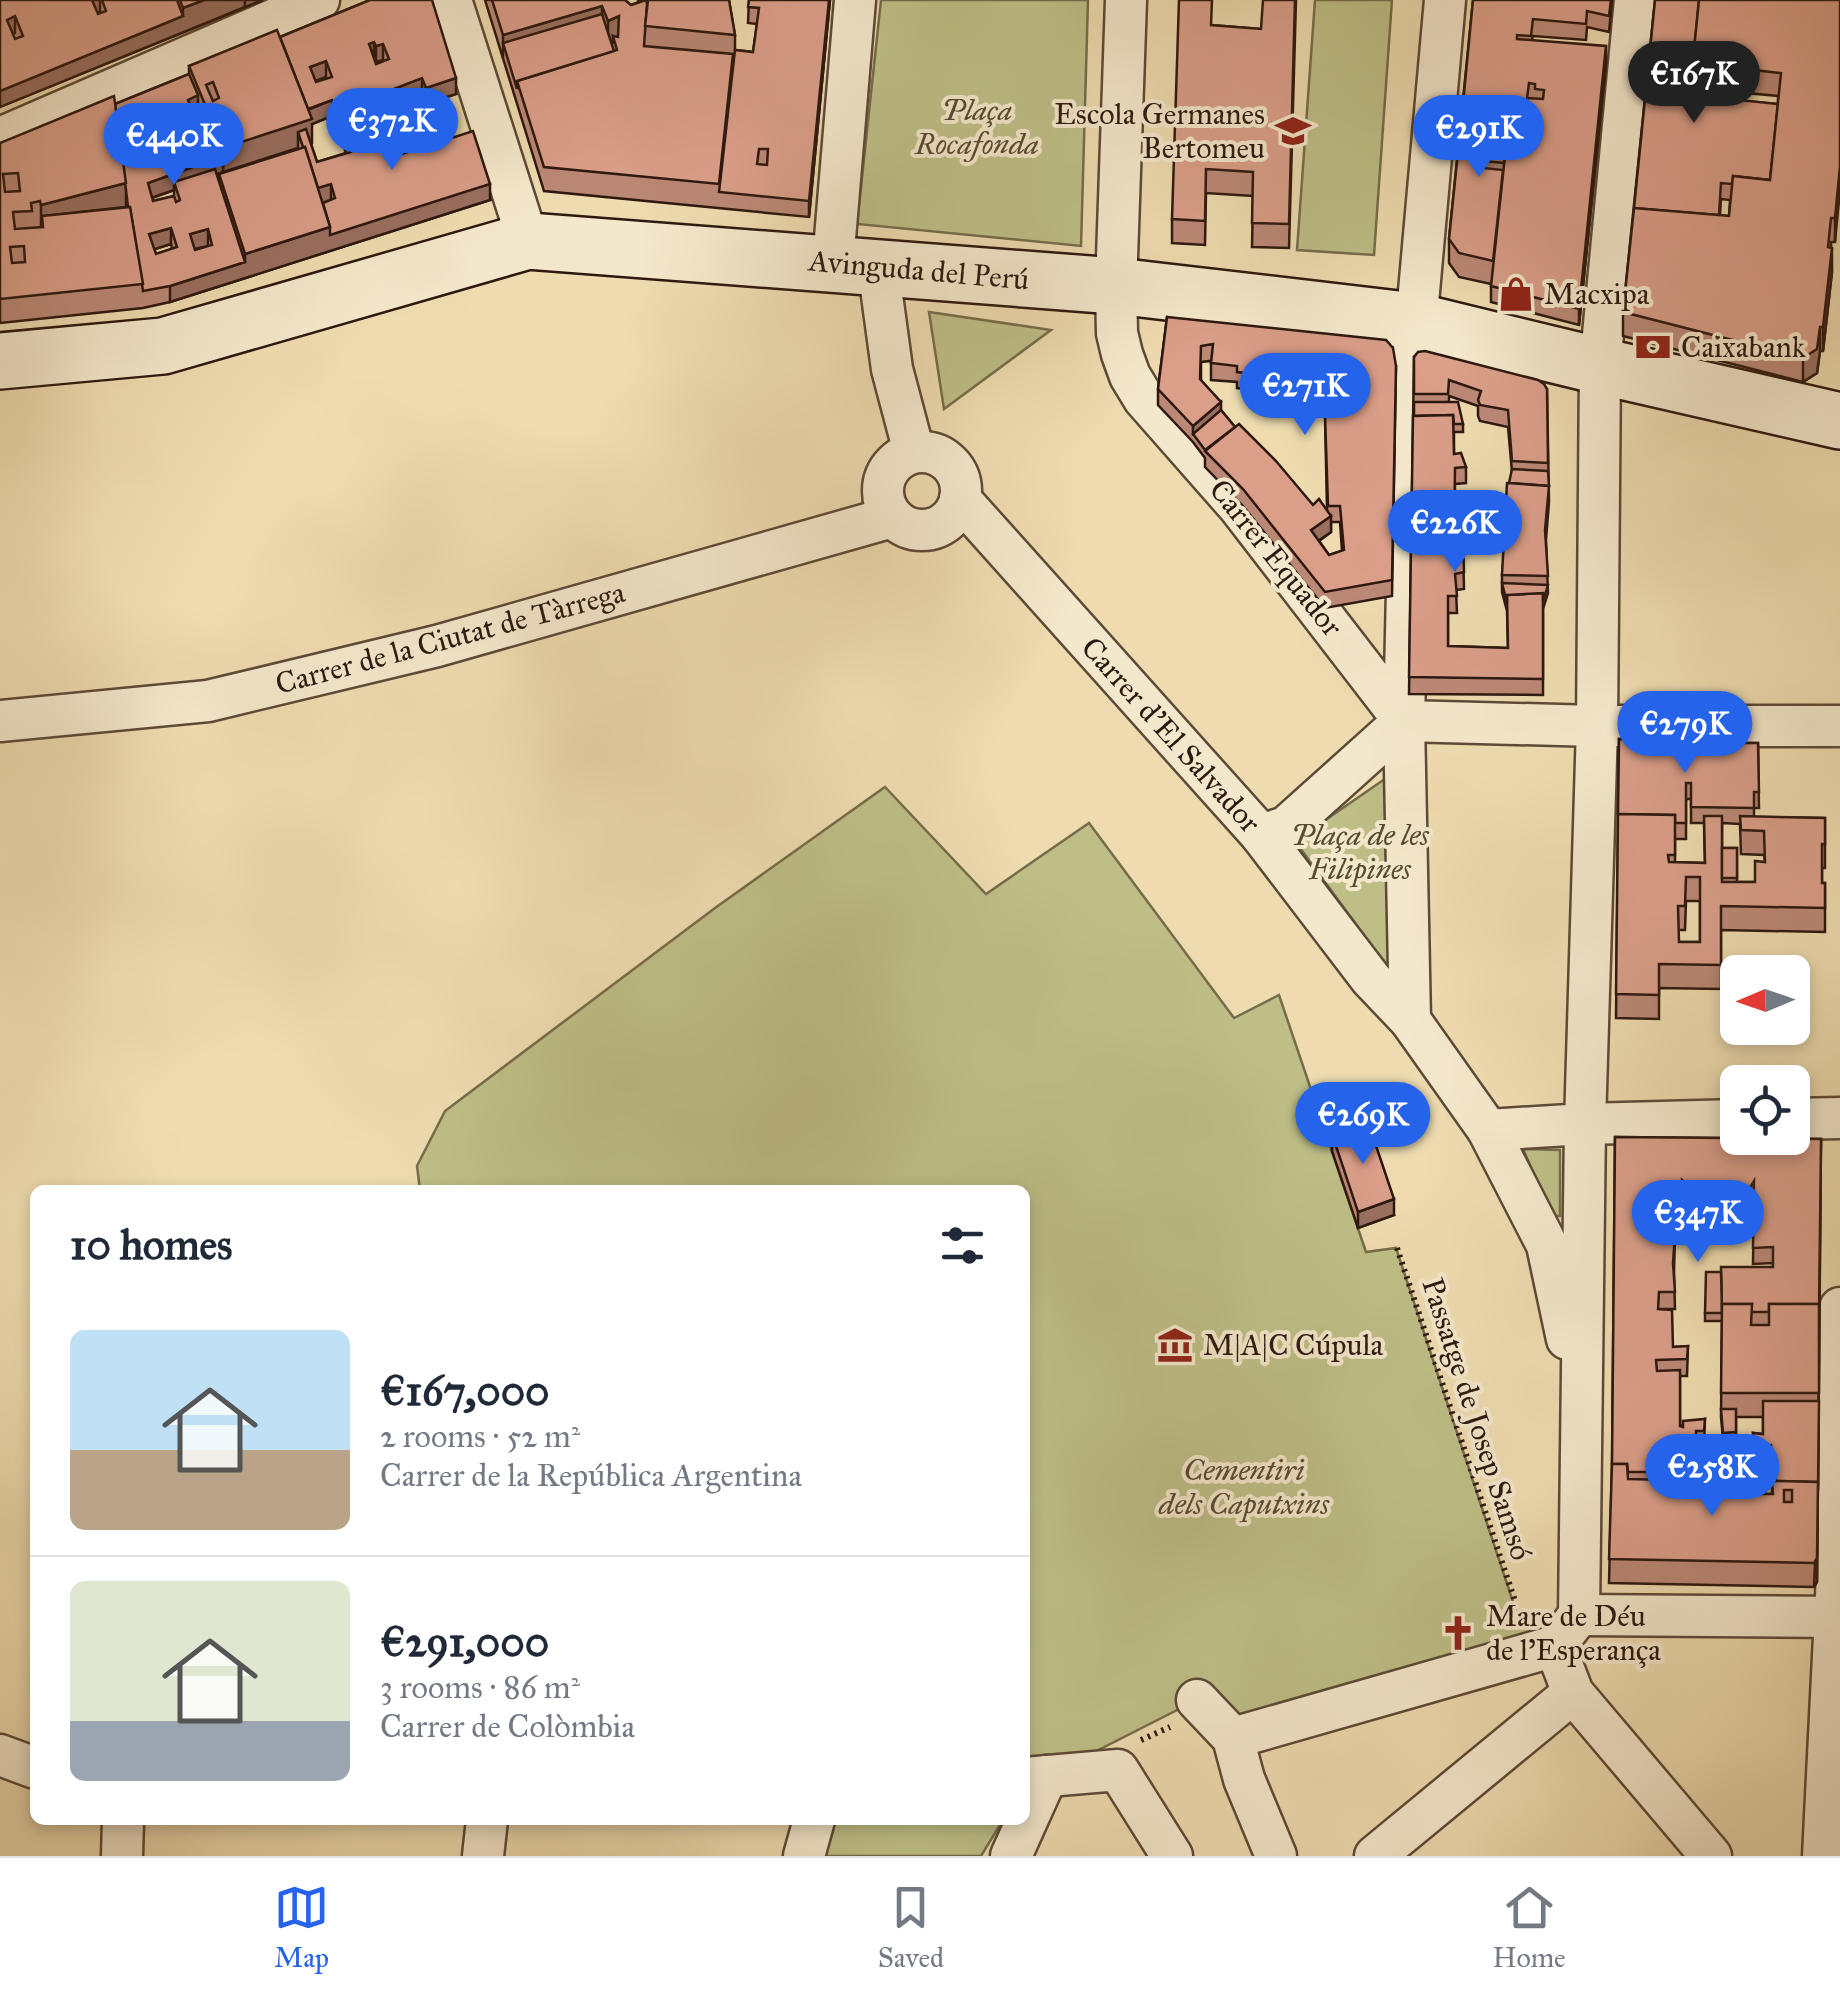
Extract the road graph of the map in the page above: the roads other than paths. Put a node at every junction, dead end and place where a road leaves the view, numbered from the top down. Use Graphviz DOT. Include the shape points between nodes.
graph roads {
  1 [pos="320,0"];
  2 [pos="451,0"];
  3 [pos="855,0"];
  4 [pos="1126,0"];
  5 [pos="1445,0"];
  6 [pos="1635,0"];
  7 [pos="0,138"];
  8 [pos="528,240"];
  9 [pos="856,264"];
  10 [pos="1116,286"];
  11 [pos="1415,321"];
  12 [pos="0,361"];
  13 [pos="1600,366"];
  14 [pos="1840,420"];
  15 [pos="914,452"];
  16 [pos="960,499"];
  17 [pos="892,516"];
  18 [pos="0,721"];
  19 [pos="1404,721"];
  20 [pos="1597,726"];
  21 [pos="1840,726"];
  22 [pos="1261,835"];
  23 [pos="1410,1020"];
  24 [pos="1840,1118"];
  25 [pos="1810,1119"];
  26 [pos="1720,1120"];
  27 [pos="1586,1124"];
  28 [pos="1488,1130"];
  29 [pos="1840,1308"];
  30 [pos="1580,1401"];
  31 [pos="1838,1617"];
  32 [pos="1567,1630"];
  33 [pos="1573,1694"];
  34 [pos="1184,1713"];
  35 [pos="1232,1738"];
  36 [pos="0,1755"];
  37 [pos="30,1766"];
  38 [pos="1036,1777"];
  39 [pos="123,1825"];
  40 [pos="486,1825"];
  41 [pos="813,1825"];
  42 [pos="1021,1825"];
  43 [pos="1693,1850"];
  44 [pos="122,1856"];
  45 [pos="483,1856"];
  46 [pos="804,1856"];
  47 [pos="1011,1856"];
  48 [pos="1172,1856"];
  49 [pos="1276,1856"];
  50 [pos="1375,1856"];
  51 [pos="1823,1856"];
  1 -- 7 [label="street"];
  2 -- 8 [label="street"];
  3 -- 9 [label="street"];
  4 -- 10 [label="street, Carrer Equador"];
  5 -- 11 [label="street"];
  6 -- 13 [label="street"];
  8 -- 9 [label="street, Avinguda del Perú"];
  8 -- 12 [label="street, Avinguda del Perú" via="163,346"];
  9 -- 10 [label="street, Avinguda del Perú"];
  9 -- 15 [label="street"];
  10 -- 11 [label="street, Avinguda del Perú"];
  10 -- 19 [label="street, Carrer Equador" via="1122,354 1144,399 1238,507"];
  11 -- 13 [label="street, Avinguda del Perú"];
  11 -- 19 [label="street"];
  13 -- 14 [label="street, Avinguda del Perú"];
  13 -- 20 [label="street"];
  15 -- 16 [label="street" via="940,456 952,466"];
  15 -- 17 [label="street" via="885,478 884,505"];
  16 -- 17 [label="street" via="956,512 934,528 908,528"];
  16 -- 22 [label="street, Carrer d'El Salvador"];
  17 -- 18 [label="street, Carrer de la Ciutat de Tàrrega" via="436,646 208,700"];
  19 -- 20 [label="street"];
  19 -- 22 [label="street" via="1286,827"];
  19 -- 23 [label="street"];
  20 -- 21 [label="street"];
  20 -- 27 [label="street"];
  22 -- 23 [label="street, Carrer d'El Salvador"];
  23 -- 28 [label="street, Carrer d'El Salvador"];
  24 -- 25 [label="street"];
  26 -- 27 [label="street"];
  27 -- 28 [label="street"];
  27 -- 30 [label="street"];
  28 -- 30 [label="street, Carrer d'El Salvador" via="1547,1244"];
  29 -- 31 [label="street"];
  30 -- 32 [label="street"];
  31 -- 32 [label="street"];
  31 -- 51 [label="street"];
  32 -- 33 [label="street"];
  32 -- 35 [label="street"];
  33 -- 43 [label="street"];
  33 -- 50 [label="street"];
  34 -- 35 [label="street"];
  35 -- 49 [label="street"];
  36 -- 37 [label="street"];
  38 -- 48 [label="street" via="1118,1770"];
  39 -- 44 [label="street"];
  40 -- 45 [label="street"];
  41 -- 46 [label="street"];
  42 -- 47 [label="street"];
}
